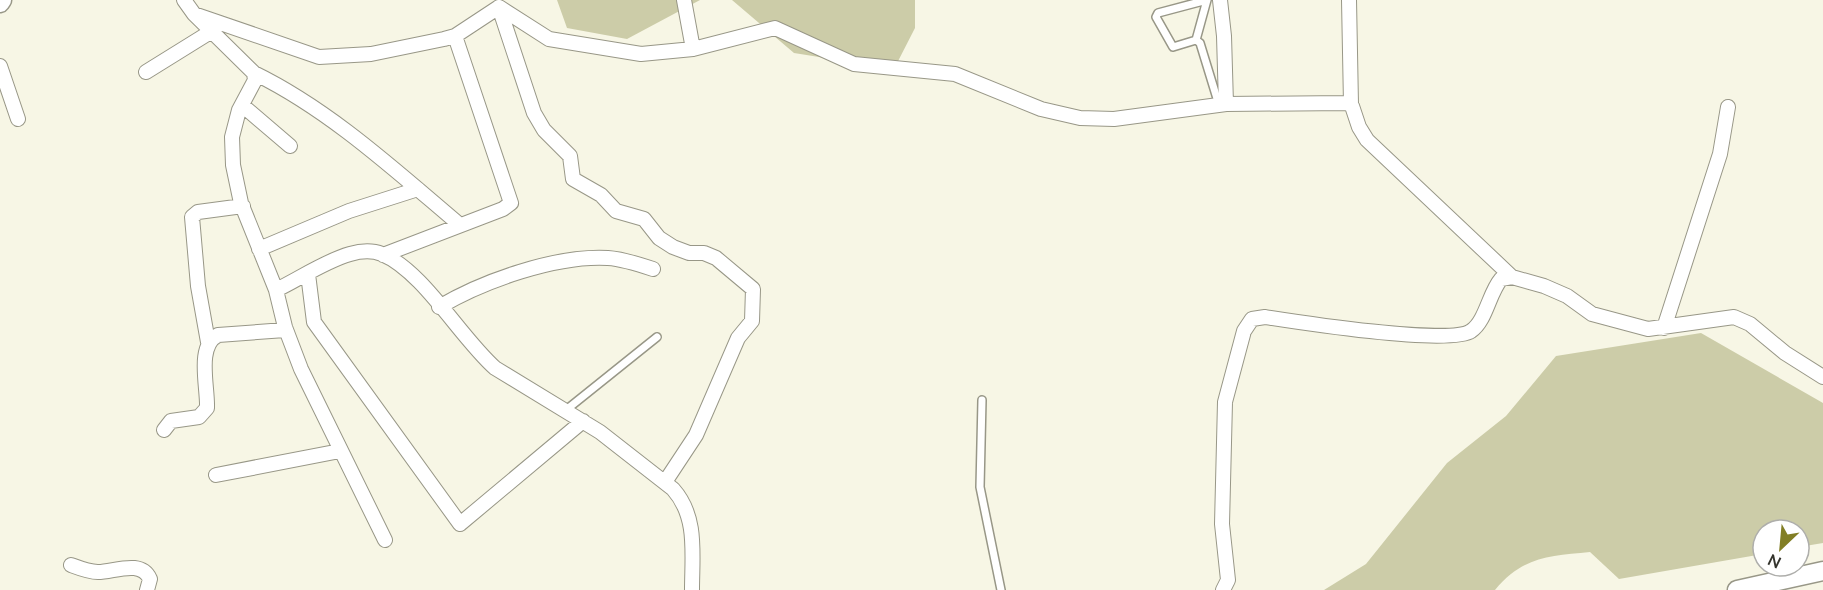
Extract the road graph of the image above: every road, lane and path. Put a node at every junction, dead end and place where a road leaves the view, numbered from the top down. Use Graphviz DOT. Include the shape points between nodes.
graph roads {
  1 [pos="184,0"];
  2 [pos="684,0"];
  3 [pos="1220,0"];
  4 [pos="1349,0"];
  5 [pos="497,5"];
  6 [pos="194,14"];
  7 [pos="212,31"];
  8 [pos="454,36"];
  9 [pos="1196,40"];
  10 [pos="693,49"];
  11 [pos="0,66"];
  12 [pos="146,72"];
  13 [pos="254,73"];
  14 [pos="1351,104"];
  15 [pos="242,105"];
  16 [pos="1223,105"];
  17 [pos="1728,107"];
  18 [pos="18,119"];
  19 [pos="290,146"];
  20 [pos="418,189"];
  21 [pos="243,206"];
  22 [pos="460,225"];
  23 [pos="259,249"];
  24 [pos="383,255"];
  25 [pos="653,269"];
  26 [pos="308,274"];
  27 [pos="1512,277"];
  28 [pos="276,290"];
  29 [pos="439,307"];
  30 [pos="1664,328"];
  31 [pos="285,330"];
  32 [pos="657,337"];
  33 [pos="208,342"];
  34 [pos="1823,377"];
  35 [pos="982,400"];
  36 [pos="566,410"];
  37 [pos="583,421"];
  38 [pos="164,430"];
  39 [pos="340,451"];
  40 [pos="216,475"];
  41 [pos="665,482"];
  42 [pos="385,540"];
  43 [pos="71,564"];
  44 [pos="1823,571"];
  45 [pos="147,590"];
  46 [pos="692,590"];
  47 [pos="1002,590"];
  48 [pos="1223,590"];
  49 [pos="1737,590"];
  1 -- 6 [label="street"];
  2 -- 10 [label="street"];
  3 -- 16 [label="street"];
  4 -- 14 [label="street"];
  5 -- 8 [label="street"];
  5 -- 10 [label="street" via="541,35 560,42 641,54"];
  5 -- 41 [label="street" via="534,113 544,130 570,156 573,178 601,195 616,211 644,219 659,238 673,247 716,258 753,289 752,321 738,338 696,435"];
  6 -- 7 [label="street"];
  6 -- 8 [label="street" via="319,57 396,50"];
  7 -- 12 [label="street"];
  7 -- 13 [label="street"];
  8 -- 22 [label="street" via="512,198 508,207"];
  9 -- 9 [label="lane" via="1173,47 1156,14 1207,0"];
  9 -- 16 [label="lane"];
  10 -- 16 [label="street" via="775,28 854,64 955,74 1041,109 1080,118 1114,119"];
  11 -- 18 [label="street"];
  13 -- 15 [label="street" via="254,83"];
  13 -- 20 [label="street" via="338,126"];
  14 -- 16 [label="street"];
  14 -- 27 [label="street" via="1367,140"];
  15 -- 19 [label="street"];
  15 -- 21 [label="street" via="234,124 232,152"];
  17 -- 30 [label="street" via="1720,154"];
  20 -- 22 [label="street"];
  20 -- 23 [label="street" via="348,211"];
  21 -- 23 [label="street"];
  21 -- 33 [label="street" via="198,212 192,217"];
  22 -- 24 [label="street"];
  23 -- 28 [label="street"];
  24 -- 26 [label="street" via="348,254"];
  24 -- 29 [label="street" via="402,267"];
  25 -- 29 [label="street" via="608,258 570,261 495,280"];
  26 -- 28 [label="street"];
  26 -- 37 [label="street" via="314,322 460,524"];
  27 -- 30 [label="street" via="1561,293 1599,316 1638,327"];
  27 -- 48 [label="street" via="1500,279 1476,327 1463,335 1345,328 1265,317 1247,322 1231,375 1223,427 1222,524 1228,580"];
  28 -- 31 [label="street"];
  29 -- 36 [label="street" via="495,368"];
  30 -- 34 [label="street" via="1728,317 1742,320"];
  31 -- 33 [label="street" via="218,335"];
  31 -- 39 [label="street"];
  32 -- 36 [label="lane"];
  33 -- 38 [label="street" via="207,408 199,417 171,422"];
  35 -- 47 [label="lane" via="980,487"];
  36 -- 37 [label="street"];
  37 -- 41 [label="street"];
  39 -- 40 [label="street"];
  39 -- 42 [label="street"];
  41 -- 46 [label="street" via="681,498 690,518"];
  43 -- 45 [label="street" via="95,572 141,570 150,579"];
  44 -- 49 [label="street"];
}
